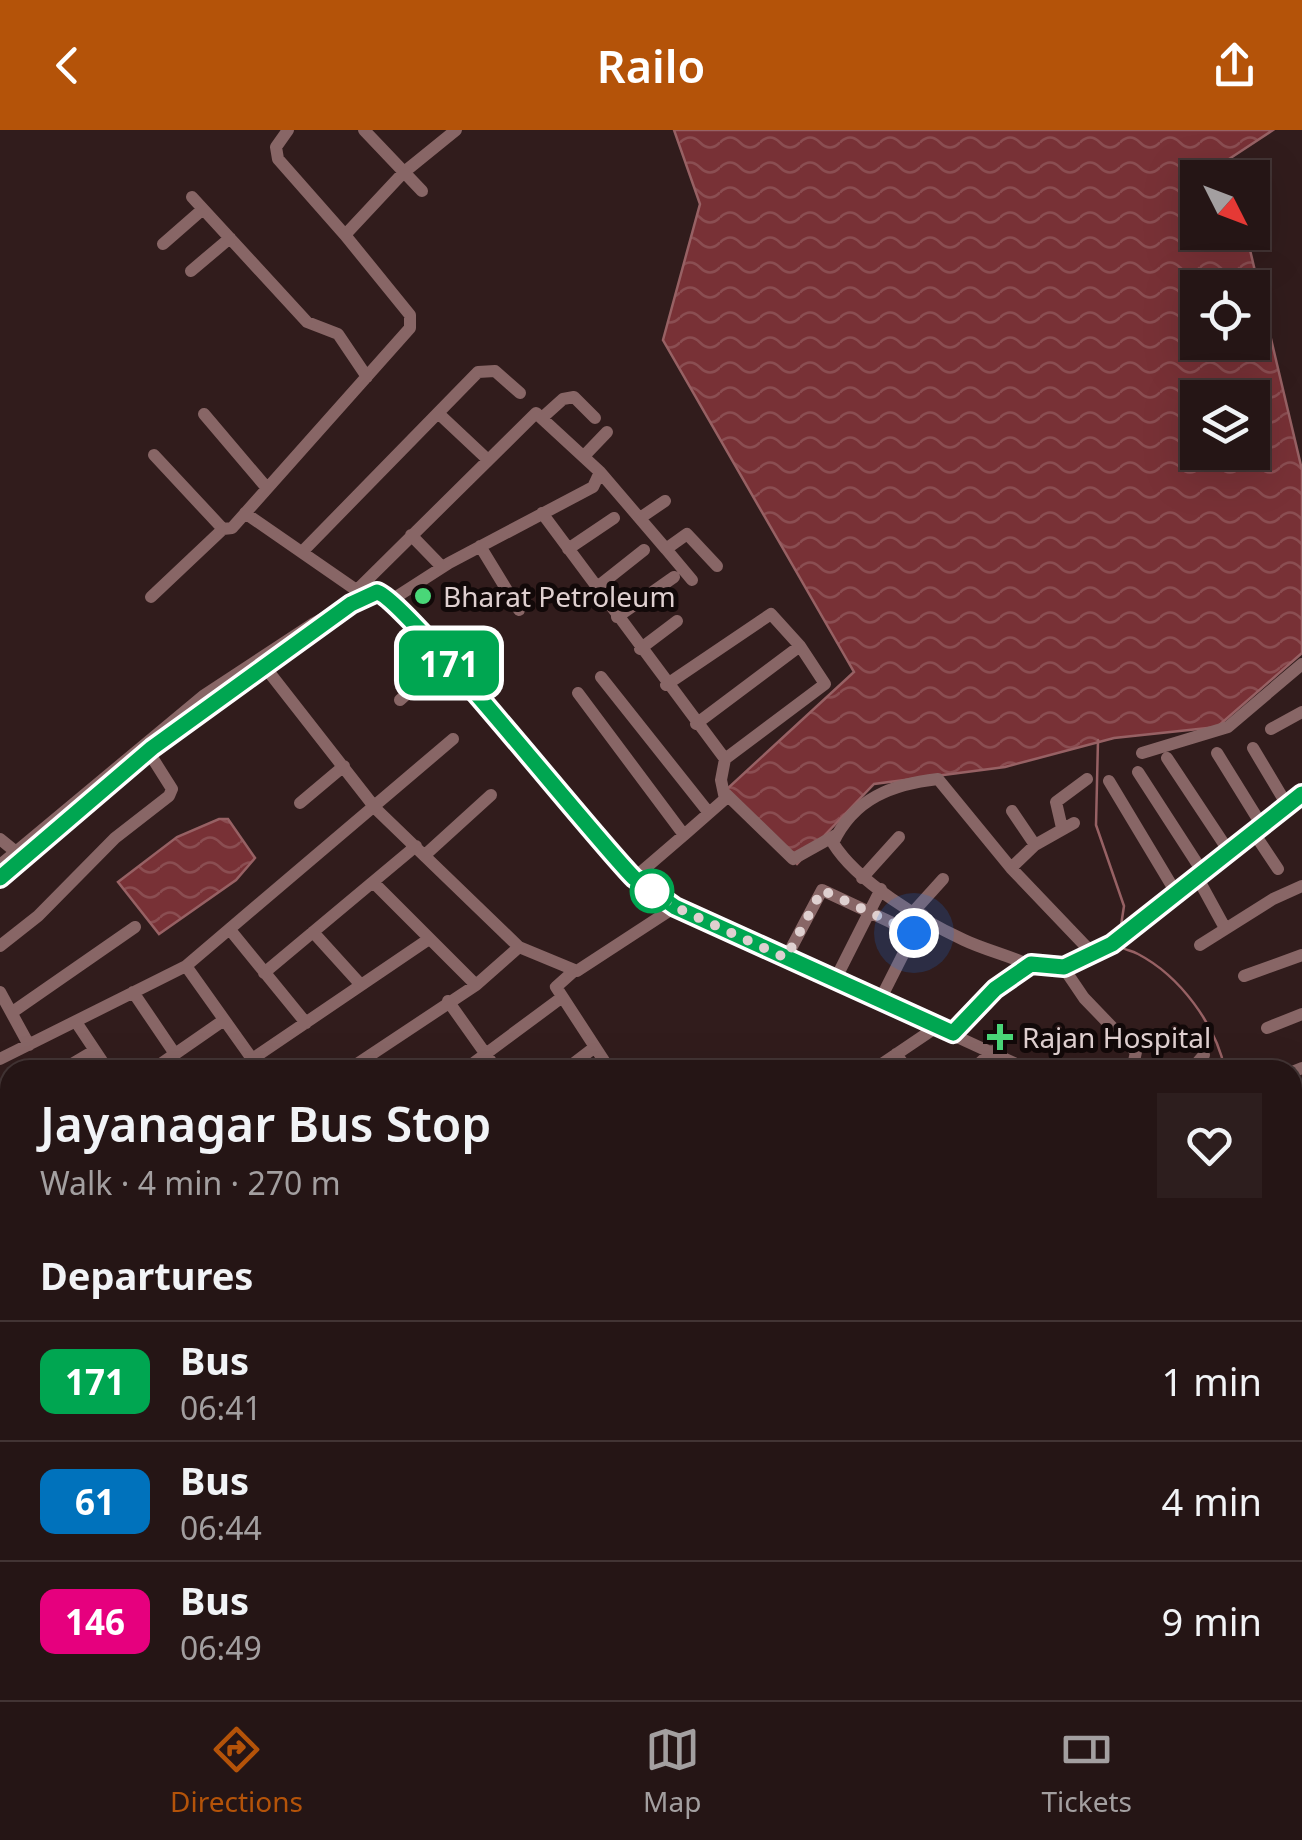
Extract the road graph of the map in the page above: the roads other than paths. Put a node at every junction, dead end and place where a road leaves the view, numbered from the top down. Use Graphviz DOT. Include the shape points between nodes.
graph roads {
  1 [pos="288,130"];
  2 [pos="364,130"];
  3 [pos="456,130"];
  4 [pos="403,173"];
  5 [pos="422,190"];
  6 [pos="192,197"];
  7 [pos="203,208"];
  8 [pos="345,235"];
  9 [pos="230,238"];
  10 [pos="164,244"];
  11 [pos="191,271"];
  12 [pos="367,377"];
  13 [pos="520,393"];
  14 [pos="438,413"];
  15 [pos="204,414"];
  16 [pos="543,417"];
  17 [pos="595,418"];
  18 [pos="607,432"];
  19 [pos="154,456"];
  20 [pos="584,456"];
  21 [pos="488,460"];
  22 [pos="600,472"];
  23 [pos="266,487"];
  24 [pos="665,502"];
  25 [pos="244,513"];
  26 [pos="542,514"];
  27 [pos="614,518"];
  28 [pos="640,518"];
  29 [pos="223,529"];
  30 [pos="412,535"];
  31 [pos="480,546"];
  32 [pos="666,548"];
  33 [pos="568,549"];
  34 [pos="644,550"];
  35 [pos="304,551"];
  36 [pos="717,566"];
  37 [pos="442,567"];
  38 [pos="674,577"];
  39 [pos="692,580"];
  40 [pos="596,588"];
  41 [pos="357,596"];
  42 [pos="151,597"];
  43 [pos="392,599"];
  44 [pos="520,610"];
  45 [pos="617,617"];
  46 [pos="677,621"];
  47 [pos="420,632"];
  48 [pos="800,646"];
  49 [pos="640,649"];
  50 [pos="440,664"];
  51 [pos="1302,664"];
  52 [pos="265,667"];
  53 [pos="601,677"];
  54 [pos="666,686"];
  55 [pos="578,693"];
  56 [pos="400,700"];
  57 [pos="1302,712"];
  58 [pos="696,724"];
  59 [pos="1271,730"];
  60 [pos="454,739"];
  61 [pos="1253,748"];
  62 [pos="148,752"];
  63 [pos="1217,752"];
  64 [pos="1142,753"];
  65 [pos="1167,758"];
  66 [pos="725,759"];
  67 [pos="344,766"];
  68 [pos="1138,772"];
  69 [pos="1087,780"];
  70 [pos="1109,781"];
  71 [pos="491,794"];
  72 [pos="726,794"];
  73 [pos="1302,794"];
  74 [pos="300,802"];
  75 [pos="1287,805"];
  76 [pos="376,809"];
  77 [pos="1012,811"];
  78 [pos="709,813"];
  79 [pos="1256,827"];
  80 [pos="684,835"];
  81 [pos="836,836"];
  82 [pos="899,837"];
  83 [pos="0,839"];
  84 [pos="1036,844"];
  85 [pos="421,850"];
  86 [pos="1228,850"];
  87 [pos="16,852"];
  88 [pos="0,865"];
  89 [pos="1011,868"];
  90 [pos="1278,869"];
  91 [pos="1199,873"];
  92 [pos="0,878"];
  93 [pos="634,878"];
  94 [pos="862,878"];
  95 [pos="943,879"];
  96 [pos="373,882"];
  97 [pos="1302,886"];
  98 [pos="880,889"];
  99 [pos="1175,892"];
  100 [pos="675,907"];
  101 [pos="870,911"];
  102 [pos="919,913"];
  103 [pos="134,927"];
  104 [pos="1225,928"];
  105 [pos="231,931"];
  106 [pos="314,932"];
  107 [pos="914,933"];
  108 [pos="429,939"];
  109 [pos="1200,945"];
  110 [pos="0,946"];
  111 [pos="519,947"];
  112 [pos="1302,955"];
  113 [pos="1095,956"];
  114 [pos="786,958"];
  115 [pos="1030,965"];
  116 [pos="186,966"];
  117 [pos="1064,967"];
  118 [pos="574,970"];
  119 [pos="264,973"];
  120 [pos="1244,976"];
  121 [pos="835,980"];
  122 [pos="476,984"];
  123 [pos="361,985"];
  124 [pos="0,992"];
  125 [pos="133,992"];
  126 [pos="561,998"];
  127 [pos="880,1000"];
  128 [pos="448,1002"];
  129 [pos="14,1011"];
  130 [pos="1302,1014"];
  131 [pos="224,1020"];
  132 [pos="76,1022"];
  133 [pos="306,1023"];
  134 [pos="938,1026"];
  135 [pos="1268,1028"];
  136 [pos="953,1033"];
  137 [pos="29,1045"];
  138 [pos="594,1047"];
  139 [pos="94,1051"];
  140 [pos="995,1052"];
  141 [pos="176,1054"];
  142 [pos="487,1054"];
  143 [pos="896,1054"];
  144 [pos="1204,1055"];
  145 [pos="0,1059"];
  146 [pos="79,1060"];
  147 [pos="101,1060"];
  148 [pos="167,1060"];
  149 [pos="253,1060"];
  150 [pos="261,1060"];
  151 [pos="363,1060"];
  152 [pos="478,1060"];
  153 [pos="491,1060"];
  154 [pos="578,1060"];
  155 [pos="603,1060"];
  156 [pos="887,1060"];
  157 [pos="900,1060"];
  158 [pos="985,1060"];
  159 [pos="1010,1060"];
  160 [pos="1017,1060"];
  161 [pos="1134,1060"];
  162 [pos="1200,1060"];
  1 -- 8 [label="street" via="276,147 278,159"];
  2 -- 4 [label="street"];
  3 -- 4 [label="street"];
  4 -- 5 [label="street"];
  4 -- 8 [label="street"];
  6 -- 7 [label="street"];
  7 -- 9 [label="street"];
  7 -- 10 [label="street"];
  8 -- 12 [label="street" via="412,324"];
  9 -- 11 [label="street"];
  9 -- 12 [label="street" via="307,322 338,334"];
  12 -- 23 [label="street"];
  13 -- 14 [label="street" via="486,368"];
  14 -- 21 [label="street"];
  14 -- 35 [label="street"];
  15 -- 23 [label="street"];
  16 -- 17 [label="street" via="574,397"];
  16 -- 20 [label="street"];
  16 -- 21 [label="street" via="528,417"];
  18 -- 20 [label="street"];
  19 -- 29 [label="street"];
  20 -- 22 [label="street"];
  21 -- 30 [label="street"];
  22 -- 26 [label="street" via="592,486"];
  22 -- 28 [label="street"];
  23 -- 25 [label="street"];
  24 -- 28 [label="street"];
  25 -- 29 [label="street"];
  25 -- 35 [label="street"];
  26 -- 31 [label="street"];
  26 -- 33 [label="street"];
  27 -- 33 [label="street"];
  28 -- 32 [label="street"];
  29 -- 42 [label="street"];
  30 -- 37 [label="street"];
  30 -- 41 [label="street"];
  31 -- 37 [label="street"];
  31 -- 44 [label="street"];
  32 -- 36 [label="street" via="690,533"];
  32 -- 39 [label="street"];
  33 -- 40 [label="street"];
  34 -- 40 [label="street"];
  35 -- 41 [label="street"];
  37 -- 43 [label="street"];
  38 -- 45 [label="street"];
  40 -- 45 [label="street"];
  41 -- 43 [label="street" via="377,592"];
  41 -- 52 [label="street"];
  41 -- 87 [label="street" via="188,707"];
  43 -- 47 [label="street"];
  45 -- 49 [label="street"];
  46 -- 49 [label="street"];
  47 -- 50 [label="street"];
  47 -- 93 [label="street"];
  48 -- 54 [label="street" via="776,616 765,616"];
  48 -- 58 [label="street"];
  48 -- 66 [label="street" via="824,684"];
  49 -- 54 [label="street"];
  50 -- 56 [label="street"];
  50 -- 100 [label="street" via="609,864"];
  51 -- 64 [label="street" via="1228,727"];
  52 -- 62 [label="street"];
  52 -- 67 [label="street"];
  53 -- 78 [label="street"];
  54 -- 58 [label="street"];
  55 -- 80 [label="street"];
  57 -- 59 [label="street"];
  58 -- 66 [label="street"];
  60 -- 76 [label="street"];
  61 -- 75 [label="street"];
  62 -- 92 [label="street"];
  62 -- 110 [label="street" via="170,796"];
  63 -- 79 [label="street"];
  65 -- 86 [label="street"];
  66 -- 72 [label="street"];
  67 -- 74 [label="street"];
  67 -- 76 [label="street"];
  68 -- 91 [label="street"];
  69 -- 84 [label="street" via="1056,802 1068,826"];
  70 -- 99 [label="street"];
  71 -- 85 [label="street"];
  72 -- 78 [label="street"];
  72 -- 81 [label="street" via="793,859"];
  73 -- 75 [label="street"];
  75 -- 79 [label="street"];
  76 -- 85 [label="street"];
  76 -- 105 [label="street"];
  77 -- 84 [label="street"];
  78 -- 80 [label="street"];
  79 -- 86 [label="street"];
  79 -- 90 [label="street"];
  80 -- 93 [label="street"];
  81 -- 89 [label="street" via="869,800 895,784 938,778"];
  81 -- 94 [label="street" via="833,843"];
  82 -- 94 [label="street"];
  83 -- 87 [label="street"];
  84 -- 89 [label="street"];
  85 -- 96 [label="street"];
  85 -- 111 [label="street"];
  86 -- 91 [label="street"];
  87 -- 88 [label="street"];
  89 -- 113 [label="street"];
  91 -- 99 [label="street"];
  91 -- 104 [label="street"];
  93 -- 100 [label="street"];
  94 -- 98 [label="street"];
  95 -- 102 [label="street"];
  96 -- 106 [label="street"];
  96 -- 108 [label="street"];
  97 -- 104 [label="street"];
  98 -- 101 [label="street"];
  98 -- 102 [label="street"];
  99 -- 113 [label="street"];
  100 -- 114 [label="street"];
  100 -- 118 [label="street"];
  101 -- 107 [label="street"];
  101 -- 114 [label="street" via="822,890"];
  101 -- 121 [label="street"];
  102 -- 107 [label="street"];
  102 -- 115 [label="street" via="966,941"];
  103 -- 129 [label="street"];
  104 -- 109 [label="street"];
  105 -- 116 [label="street"];
  105 -- 119 [label="street"];
  106 -- 119 [label="street"];
  106 -- 123 [label="street"];
  107 -- 127 [label="street"];
  108 -- 122 [label="street"];
  108 -- 123 [label="street"];
  111 -- 118 [label="street"];
  111 -- 122 [label="street"];
  112 -- 120 [label="street"];
  113 -- 117 [label="street"];
  114 -- 121 [label="street"];
  115 -- 117 [label="street"];
  115 -- 136 [label="street" via="995,989"];
  116 -- 125 [label="street"];
  116 -- 131 [label="street"];
  117 -- 161 [label="street" via="1136,1052"];
  118 -- 126 [label="street" via="556,987"];
  119 -- 133 [label="street"];
  121 -- 127 [label="street"];
  122 -- 128 [label="street"];
  123 -- 133 [label="street"];
  124 -- 129 [label="street"];
  125 -- 132 [label="street"];
  125 -- 141 [label="street"];
  126 -- 138 [label="street"];
  126 -- 142 [label="street"];
  127 -- 134 [label="street"];
  128 -- 142 [label="street"];
  128 -- 151 [label="street"];
  129 -- 137 [label="street"];
  130 -- 135 [label="street"];
  131 -- 141 [label="street"];
  131 -- 149 [label="street"];
  132 -- 137 [label="street"];
  132 -- 139 [label="street"];
  133 -- 150 [label="street"];
  134 -- 136 [label="street"];
  134 -- 143 [label="street"];
  136 -- 140 [label="street"];
  137 -- 145 [label="street"];
  138 -- 154 [label="street"];
  138 -- 155 [label="street"];
  139 -- 146 [label="street"];
  139 -- 147 [label="street"];
  140 -- 158 [label="street"];
  140 -- 159 [label="street"];
  140 -- 160 [label="street"];
  141 -- 148 [label="street"];
  142 -- 152 [label="street"];
  142 -- 153 [label="street"];
  143 -- 156 [label="street"];
  143 -- 157 [label="street"];
  144 -- 162 [label="street"];
}
